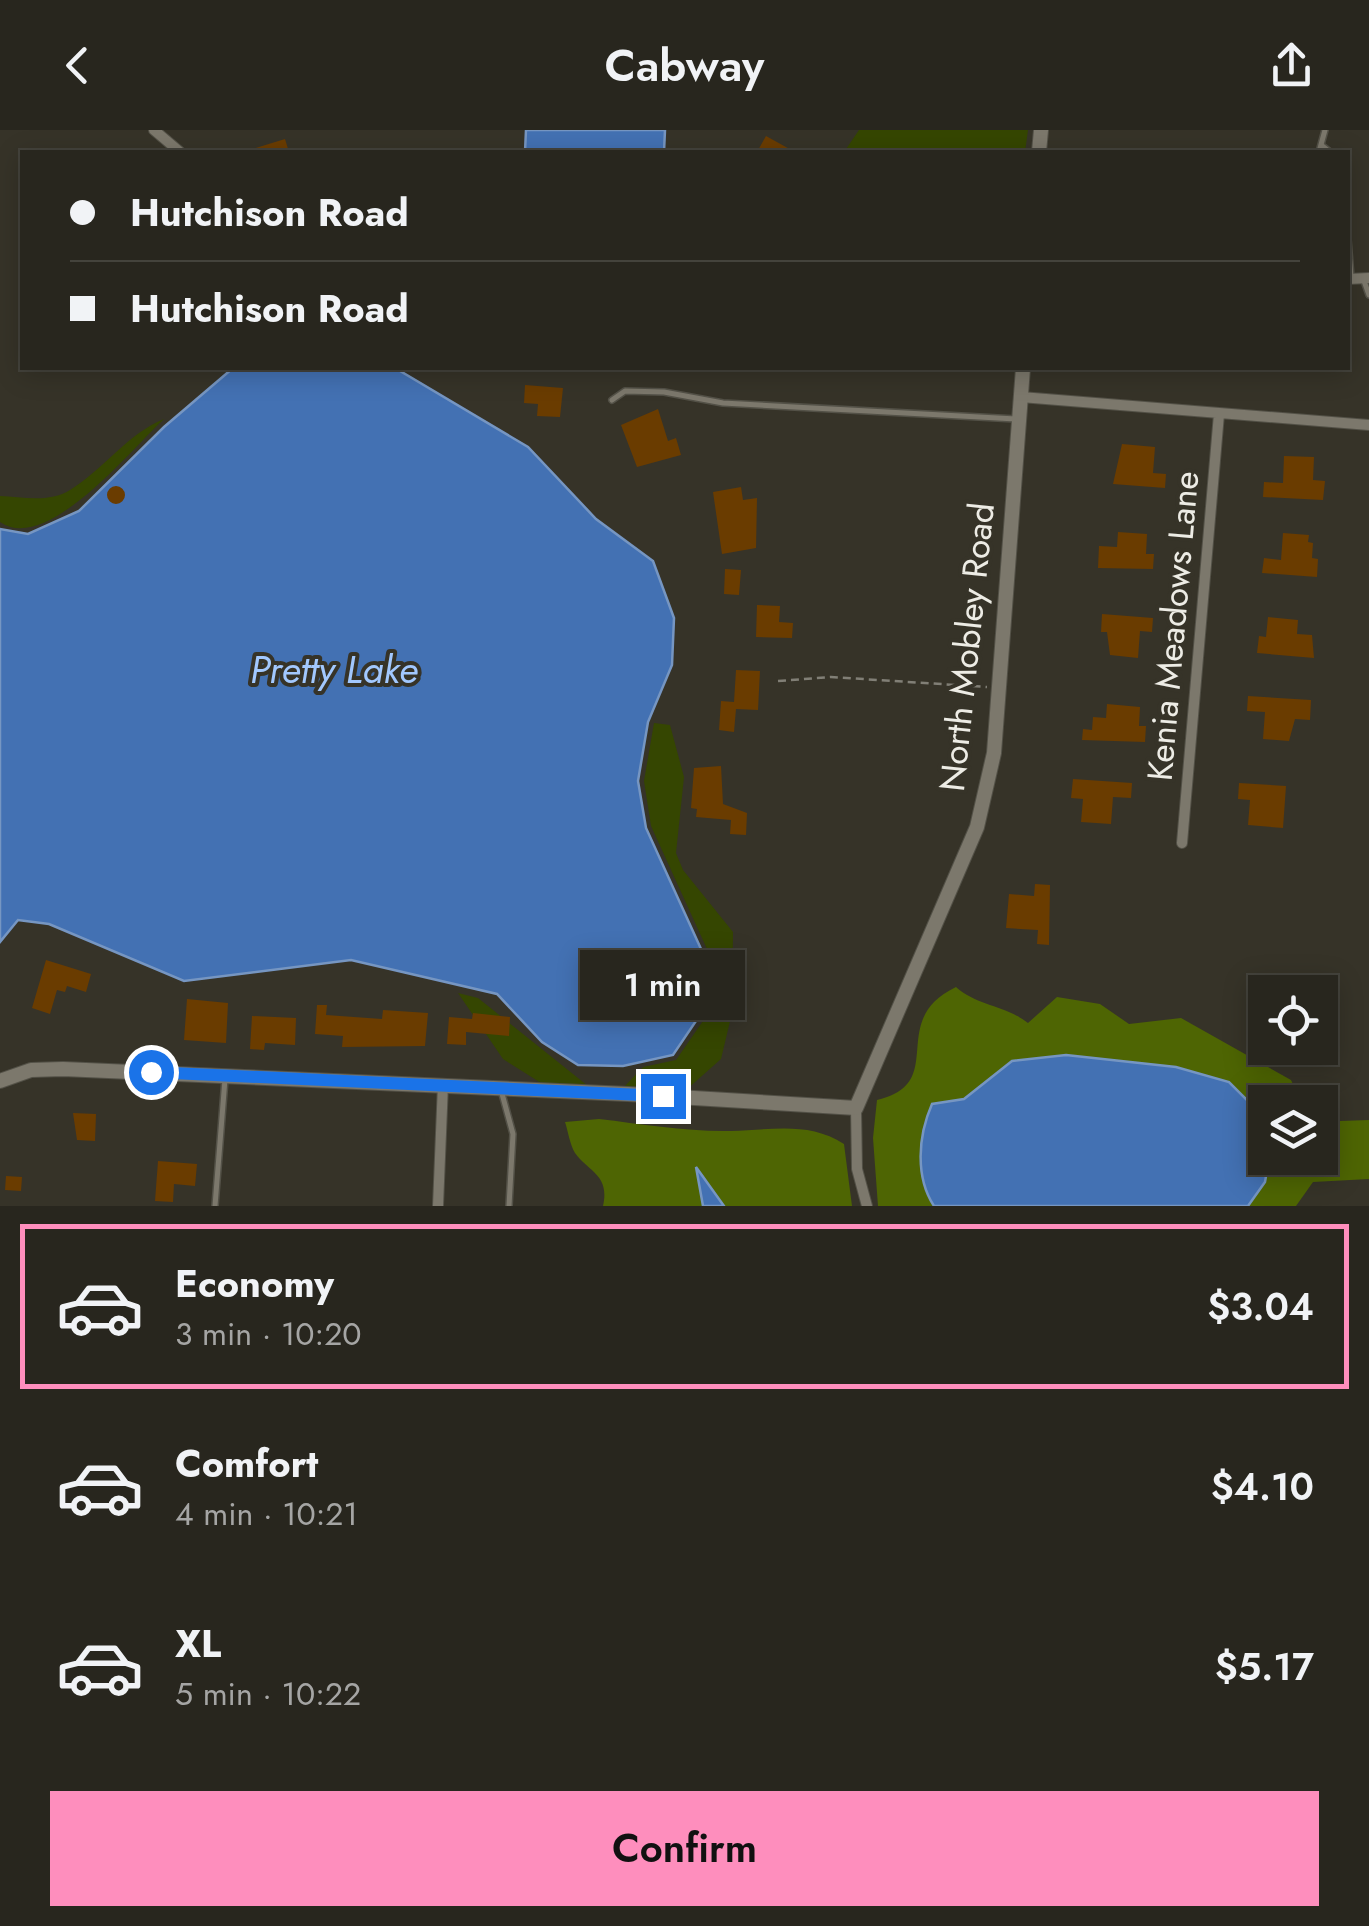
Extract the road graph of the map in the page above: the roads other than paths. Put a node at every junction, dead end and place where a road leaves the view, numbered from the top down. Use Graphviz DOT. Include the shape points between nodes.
graph roads {
  1 [pos="154,130"];
  2 [pos="1325,130"];
  3 [pos="1320,149"];
  4 [pos="178,150"];
  5 [pos="1350,248"];
  6 [pos="1357,278"];
  7 [pos="1369,296"];
  8 [pos="1023,370"];
  9 [pos="1020,397"];
  10 [pos="612,400"];
  11 [pos="1219,414"];
  12 [pos="1019,419"];
  13 [pos="1369,425"];
  14 [pos="1182,843"];
  15 [pos="226,1076"];
  16 [pos="0,1081"];
  17 [pos="443,1084"];
  18 [pos="500,1087"];
  19 [pos="856,1108"];
  20 [pos="214,1206"];
  21 [pos="438,1206"];
  22 [pos="509,1206"];
  23 [pos="868,1206"];
  1 -- 4 [label="street"];
  2 -- 3 [label="lane"];
  5 -- 6 [label="lane"];
  6 -- 7 [label="lane"];
  8 -- 9 [label="street, North Mobley Road"];
  9 -- 11 [label="street"];
  9 -- 12 [label="street, North Mobley Road"];
  10 -- 12 [label="lane" via="625,391 664,392 712,402"];
  11 -- 13 [label="street"];
  11 -- 14 [label="street, Kenia Meadows Lane"];
  12 -- 19 [label="street, North Mobley Road" via="994,753 977,827"];
  15 -- 16 [label="street" via="63,1069 31,1070"];
  15 -- 17 [label="street"];
  15 -- 20 [label="lane"];
  17 -- 18 [label="street"];
  17 -- 21 [label="street"];
  18 -- 19 [label="street"];
  18 -- 22 [label="lane" via="513,1134"];
  19 -- 23 [label="street, North Mobley Road" via="857,1168"];
}
